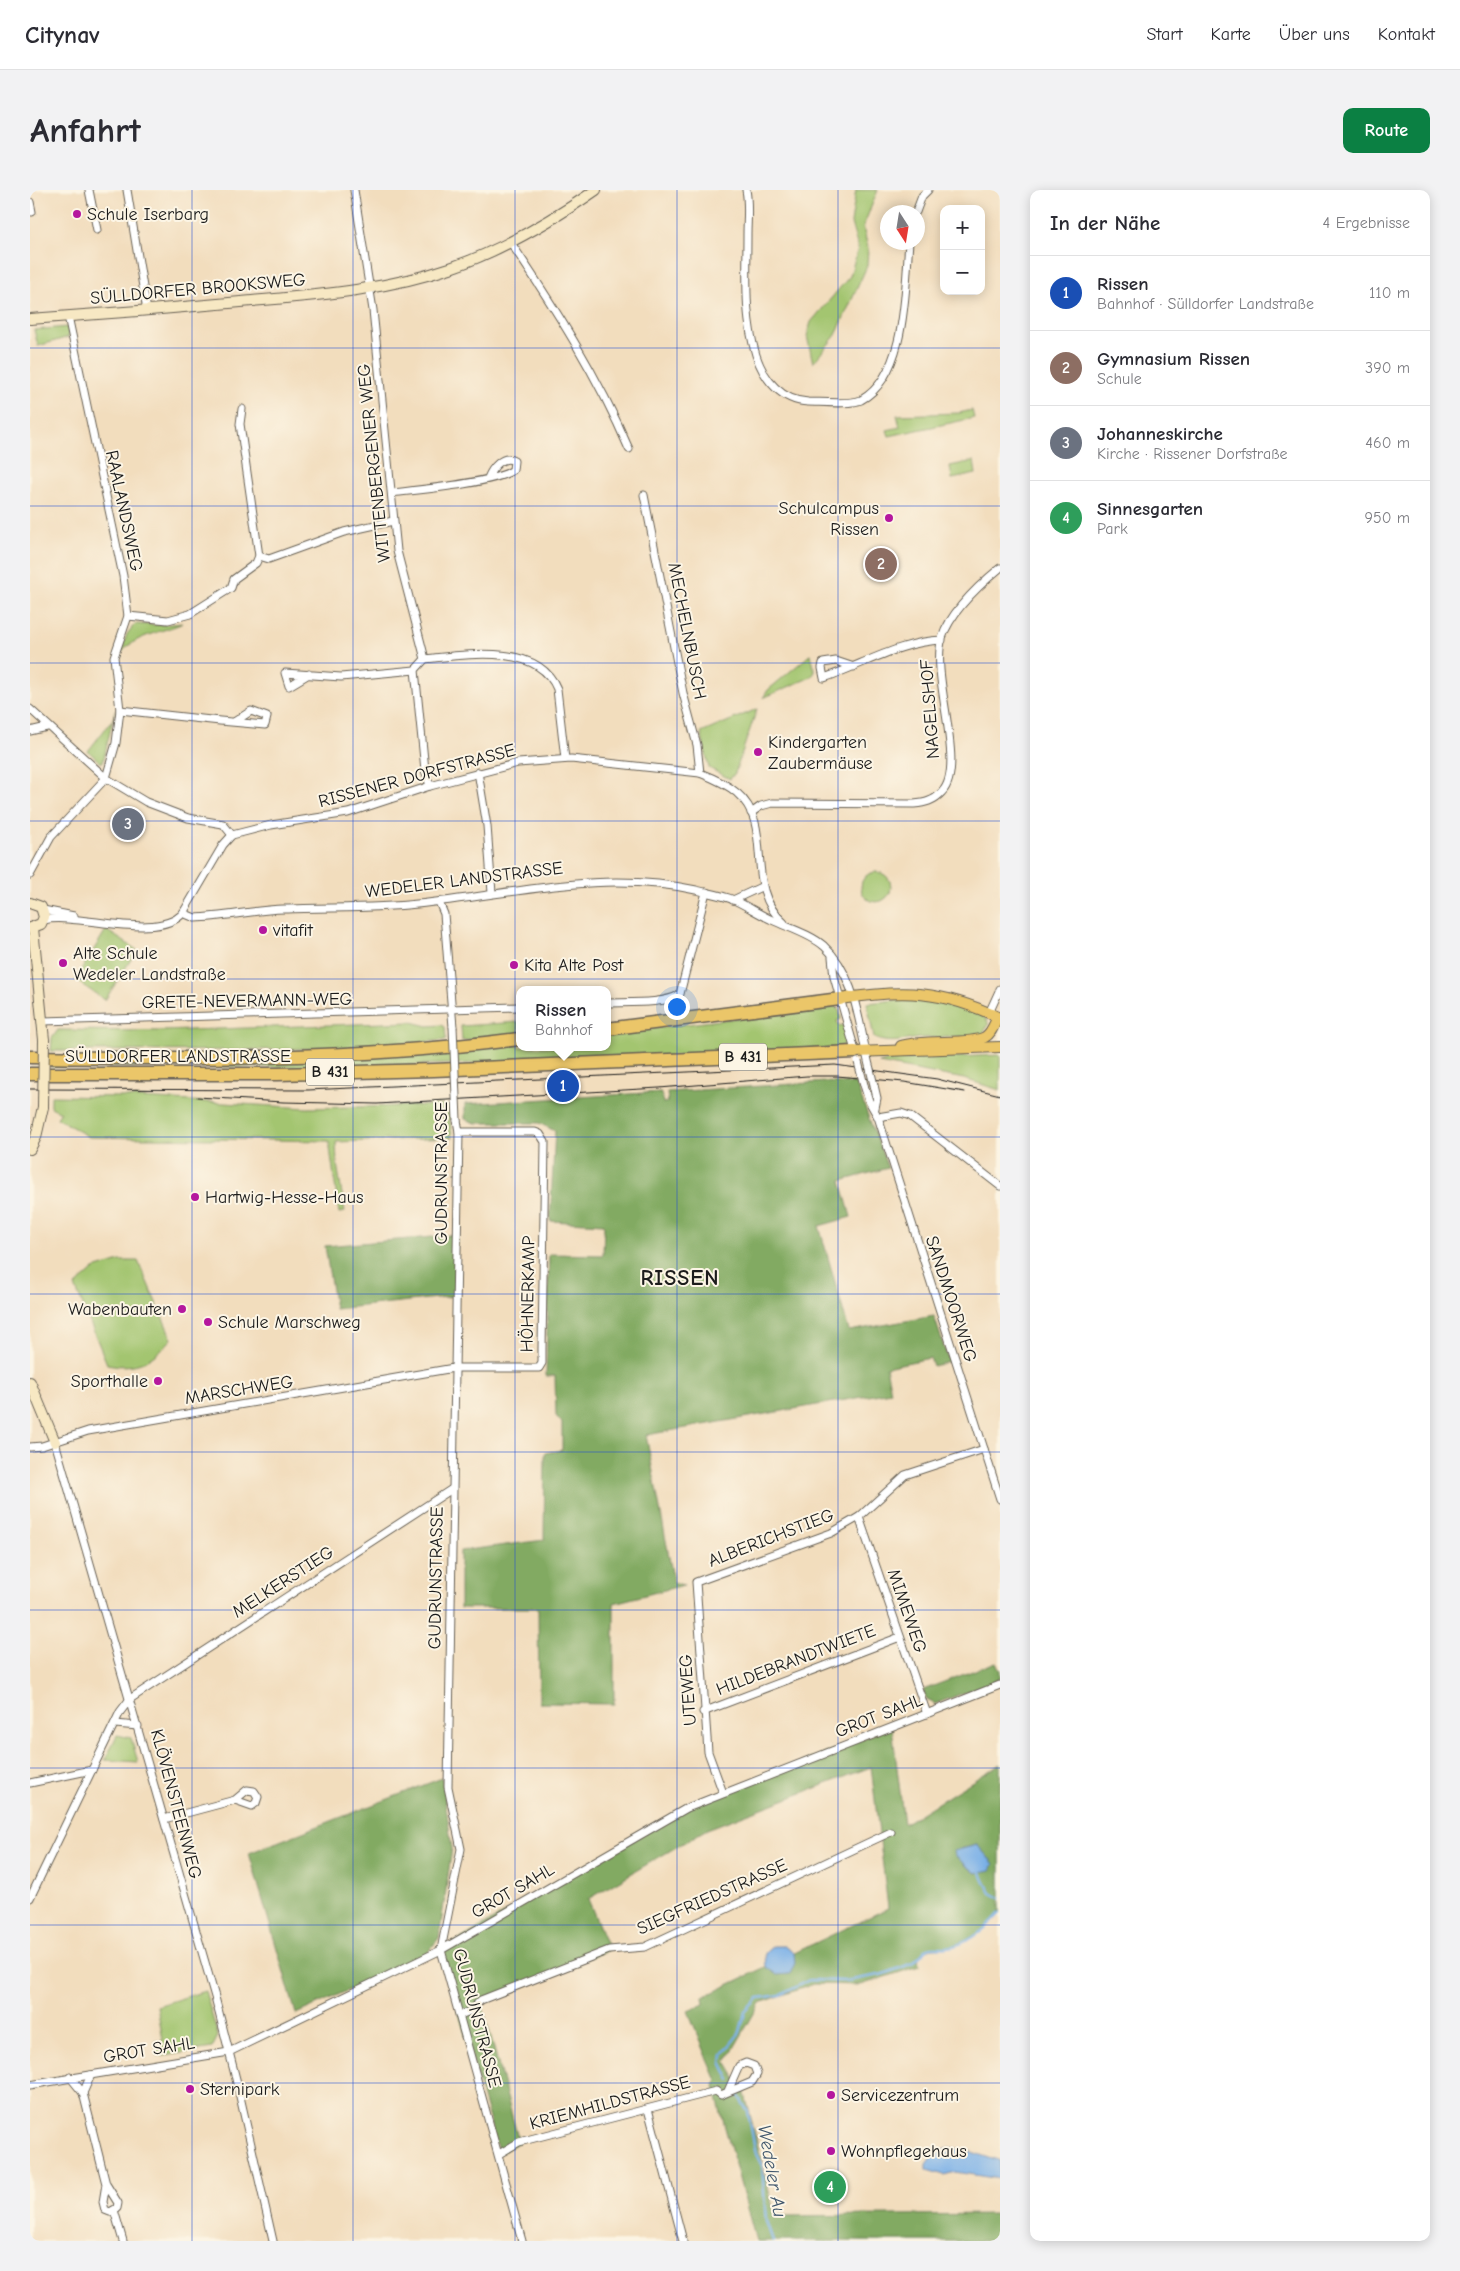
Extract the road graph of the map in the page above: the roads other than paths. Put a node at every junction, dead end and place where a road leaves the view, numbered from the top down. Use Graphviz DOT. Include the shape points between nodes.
graph roads {
  1 [pos="88,190"];
  2 [pos="127,190"];
  3 [pos="354,190"];
  4 [pos="596,190"];
  5 [pos="746,190"];
  6 [pos="928,190"];
  7 [pos="30,202"];
  8 [pos="919,205"];
  9 [pos="32,212"];
  10 [pos="97,230"];
  11 [pos="511,243"];
  12 [pos="909,250"];
  13 [pos="369,288"];
  14 [pos="147,310"];
  15 [pos="68,316"];
  16 [pos="30,319"];
  17 [pos="242,409"];
  18 [pos="629,449"];
  19 [pos="488,478"];
  20 [pos="392,493"];
  21 [pos="644,495"];
  22 [pos="393,521"];
  23 [pos="259,556"];
  24 [pos="1000,568"];
  25 [pos="128,616"];
  26 [pos="942,640"];
  27 [pos="425,659"];
  28 [pos="854,667"];
  29 [pos="415,670"];
  30 [pos="309,674"];
  31 [pos="30,709"];
  32 [pos="120,710"];
  33 [pos="234,722"];
  34 [pos="47,727"];
  35 [pos="30,731"];
  36 [pos="565,759"];
  37 [pos="478,772"];
  38 [pos="700,772"];
  39 [pos="106,778"];
  40 [pos="430,786"];
  41 [pos="751,813"];
  42 [pos="232,835"];
  43 [pos="30,876"];
  44 [pos="762,887"];
  45 [pos="706,892"];
  46 [pos="492,893"];
  47 [pos="733,900"];
  48 [pos="439,902"];
  49 [pos="30,903"];
  50 [pos="182,913"];
  51 [pos="44,915"];
  52 [pos="784,924"];
  53 [pos="32,928"];
  54 [pos="832,958"];
  55 [pos="1000,989"];
  56 [pos="853,997"];
  57 [pos="840,999"];
  58 [pos="611,1003"];
  59 [pos="516,1007"];
  60 [pos="452,1011"];
  61 [pos="997,1015"];
  62 [pos="43,1021"];
  63 [pos="611,1028"];
  64 [pos="516,1039"];
  65 [pos="1000,1047"];
  66 [pos="888,1051"];
  67 [pos="859,1055"];
  68 [pos="30,1057"];
  69 [pos="30,1074"];
  70 [pos="875,1108"];
  71 [pos="878,1117"];
  72 [pos="34,1127"];
  73 [pos="458,1132"];
  74 [pos="30,1149"];
  75 [pos="1000,1186"];
  76 [pos="454,1368"];
  77 [pos="30,1382"];
  78 [pos="55,1442"];
  79 [pos="30,1447"];
  80 [pos="984,1449"];
  81 [pos="452,1490"];
  82 [pos="1000,1499"];
  83 [pos="859,1517"];
  84 [pos="696,1582"];
  85 [pos="900,1637"];
  86 [pos="1000,1686"];
  87 [pos="130,1699"];
  88 [pos="703,1712"];
  89 [pos="927,1714"];
  90 [pos="115,1724"];
  91 [pos="138,1726"];
  92 [pos="92,1770"];
  93 [pos="30,1783"];
  94 [pos="723,1793"];
  95 [pos="235,1800"];
  96 [pos="164,1819"];
  97 [pos="891,1832"];
  98 [pos="30,1898"];
  99 [pos="441,1950"];
  100 [pos="460,2015"];
  101 [pos="229,2052"];
  102 [pos="90,2075"];
  103 [pos="70,2077"];
  104 [pos="30,2085"];
  105 [pos="728,2090"];
  106 [pos="83,2093"];
  107 [pos="648,2109"];
  108 [pos="498,2154"];
  109 [pos="106,2184"];
  110 [pos="114,2210"];
  111 [pos="122,2241"];
  112 [pos="273,2241"];
  113 [pos="522,2241"];
  114 [pos="683,2241"];
  1 -- 10 [label="street"];
  2 -- 14 [label="street"];
  3 -- 13 [label="street, WITTENBERGENER WEG"];
  4 -- 11 [label="street, SÜLLDORFER BROOKSWEG"];
  5 -- 12 [label="street" via="747,316 756,357 771,384 794,401 860,400 877,385 893,358 901,330"];
  6 -- 8 [label="street"];
  7 -- 9 [label="street"];
  11 -- 13 [label="street, SÜLLDORFER BROOKSWEG" via="449,268"];
  11 -- 18 [label="street" via="574,341"];
  13 -- 14 [label="street, SÜLLDORFER BROOKSWEG"];
  13 -- 20 [label="street, WITTENBERGENER WEG"];
  14 -- 15 [label="street, SÜLLDORFER BROOKSWEG"];
  15 -- 16 [label="street, SÜLLDORFER BROOKSWEG"];
  15 -- 25 [label="street, RAALANDSWEG" via="123,576"];
  17 -- 23 [label="street" via="240,424"];
  19 -- 20 [label="street"];
  20 -- 22 [label="street, WITTENBERGENER WEG"];
  21 -- 38 [label="street, MECHELNBUSCH"];
  22 -- 23 [label="street" via="344,532 269,559"];
  22 -- 27 [label="street, WITTENBERGENER WEG" via="400,568"];
  23 -- 25 [label="street" via="256,563 234,579 231,588 190,614 168,620"];
  24 -- 26 [label="street, NAGELSHOF" via="960,609"];
  25 -- 32 [label="street, RAALANDSWEG" via="114,657"];
  26 -- 28 [label="street" via="921,641"];
  26 -- 41 [label="street, NAGELSHOF" via="943,701 951,741 948,778 943,791 930,801 914,804 772,803"];
  27 -- 29 [label="street"];
  27 -- 36 [label="street" via="479,654 518,658 540,667 557,689"];
  29 -- 30 [label="street" via="341,677"];
  29 -- 40 [label="street"];
  31 -- 34 [label="street"];
  32 -- 33 [label="street"];
  32 -- 39 [label="street, RAALANDSWEG" via="116,743"];
  34 -- 35 [label="street"];
  34 -- 39 [label="street"];
  36 -- 37 [label="street, RISSENER DORFSTRASSE" via="518,763"];
  36 -- 38 [label="street, RISSENER DORFSTRASSE"];
  37 -- 40 [label="street, RISSENER DORFSTRASSE"];
  37 -- 46 [label="street" via="488,826"];
  38 -- 41 [label="street, RISSENER DORFSTRASSE" via="737,793"];
  39 -- 42 [label="street" via="146,802 188,818 223,824"];
  39 -- 43 [label="street, RAALANDSWEG" via="51,837"];
  40 -- 42 [label="street, RISSENER DORFSTRASSE" via="348,813 271,825"];
  41 -- 44 [label="street, RISSENER DORFSTRASSE" via="759,842"];
  42 -- 50 [label="street"];
  44 -- 47 [label="street"];
  44 -- 52 [label="street, RISSENER DORFSTRASSE" via="768,903"];
  45 -- 46 [label="street, WEDELER LANDSTRASSE" via="673,885 612,882 562,883"];
  45 -- 47 [label="street, WEDELER LANDSTRASSE"];
  45 -- 58 [label="street" via="680,994 671,998"];
  46 -- 48 [label="street, WEDELER LANDSTRASSE"];
  47 -- 52 [label="street, WEDELER LANDSTRASSE"];
  48 -- 50 [label="street, WEDELER LANDSTRASSE" via="392,907 284,909 195,918"];
  48 -- 60 [label="street, GUDRUNSTRASSE" via="444,914"];
  49 -- 51 [label="street" via="38,904"];
  50 -- 51 [label="street" via="171,921 121,926"];
  51 -- 53 [label="street"];
  52 -- 54 [label="street, WEDELER LANDSTRASSE" via="823,946"];
  53 -- 62 [label="street"];
  54 -- 56 [label="street, WEDELER LANDSTRASSE" via="845,974"];
  54 -- 57 [label="street"];
  55 -- 61 [label="street"];
  56 -- 57 [label="main road"];
  56 -- 61 [label="main road" via="891,992 921,993 957,1000"];
  56 -- 67 [label="street, WEDELER LANDSTRASSE"];
  57 -- 63 [label="highway"];
  57 -- 67 [label="street"];
  59 -- 60 [label="street, GRETE-NEVERMANN-WEG"];
  60 -- 62 [label="street, GRETE-NEVERMANN-WEG"];
  60 -- 73 [label="street, GUDRUNSTRASSE, bridge"];
  61 -- 66 [label="main road" via="990,1033 980,1039 918,1042"];
  62 -- 72 [label="street, bridge" via="43,1108"];
  64 -- 68 [label="highway, SÜLLDORFER LANDSTRASSE / B 431" via="376,1054"];
  65 -- 66 [label="main road, B 431"];
  66 -- 67 [label="main road, B 431"];
  67 -- 69 [label="highway, SÜLLDORFER LANDSTRASSE / B 431" via="278,1074"];
  67 -- 70 [label="street, SANDMOORWEG, bridge" via="864,1085"];
  67 -- 70 [label="street, SANDMOORWEG, bridge" via="868,1063 877,1098"];
  70 -- 71 [label="street, SANDMOORWEG"];
  71 -- 75 [label="street" via="901,1113 910,1116"];
  71 -- 80 [label="street, SANDMOORWEG"];
  72 -- 74 [label="street"];
  73 -- 76 [label="street, GUDRUNSTRASSE"];
  73 -- 76 [label="street, HÖHNERKAMP" via="530,1132 542,1135 545,1145 542,1363 533,1369"];
  76 -- 78 [label="street, MARSCHWEG" via="88,1430"];
  76 -- 81 [label="street, GUDRUNSTRASSE"];
  77 -- 78 [label="street, KLÖVENSTEENWEG"];
  78 -- 79 [label="street, MARSCHWEG"];
  78 -- 87 [label="street, KLÖVENSTEENWEG"];
  80 -- 82 [label="street, SANDMOORWEG"];
  80 -- 83 [label="street, ALBERICHSTIEG" via="904,1475"];
  81 -- 87 [label="street, MELKERSTIEG"];
  81 -- 99 [label="street, GUDRUNSTRASSE" via="448,1787 461,1849"];
  83 -- 84 [label="street, ALBERICHSTIEG" via="831,1533"];
  83 -- 85 [label="street, MIMEWEG"];
  84 -- 88 [label="street, UTEWEG"];
  85 -- 88 [label="street, HILDEBRANDTWIETE"];
  85 -- 89 [label="street, MIMEWEG"];
  86 -- 89 [label="street, GROT SAHL"];
  87 -- 90 [label="street"];
  87 -- 91 [label="street, KLÖVENSTEENWEG"];
  88 -- 94 [label="street, UTEWEG" via="708,1752"];
  89 -- 94 [label="street, GROT SAHL"];
  90 -- 91 [label="street"];
  90 -- 92 [label="street"];
  91 -- 96 [label="street, KLÖVENSTEENWEG"];
  92 -- 93 [label="street"];
  92 -- 98 [label="street"];
  94 -- 99 [label="street, GROT SAHL" via="687,1808"];
  95 -- 96 [label="street"];
  96 -- 101 [label="street, KLÖVENSTEENWEG"];
  97 -- 100 [label="street, SIEGFRIEDSTRASSE" via="645,1947 609,1950 480,2000 470,2011"];
  99 -- 100 [label="street, GUDRUNSTRASSE"];
  99 -- 101 [label="street, GROT SAHL"];
  100 -- 108 [label="street, GUDRUNSTRASSE"];
  101 -- 102 [label="street, GROT SAHL"];
  101 -- 112 [label="street, KLÖVENSTEENWEG"];
  102 -- 103 [label="street, GROT SAHL"];
  102 -- 106 [label="street"];
  103 -- 104 [label="street, GROT SAHL"];
  103 -- 106 [label="street"];
  105 -- 105 [label="street, KRIEMHILDSTRASSE" via="754,2080 756,2068 749,2063 744,2064 734,2074"];
  105 -- 107 [label="street, KRIEMHILDSTRASSE" via="721,2095 716,2091"];
  106 -- 109 [label="street"];
  107 -- 108 [label="street, KRIEMHILDSTRASSE" via="519,2142"];
  107 -- 114 [label="street"];
  108 -- 113 [label="street, GUDRUNSTRASSE"];
  109 -- 110 [label="street" via="118,2201"];
  109 -- 110 [label="street" via="104,2208 108,2212"];
  110 -- 111 [label="street"];
}
